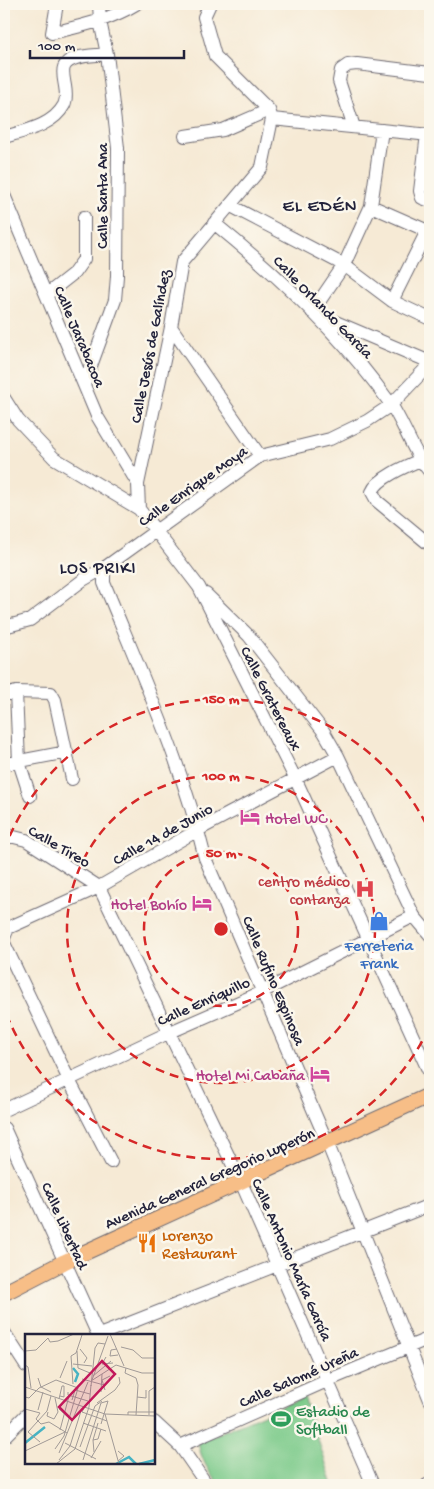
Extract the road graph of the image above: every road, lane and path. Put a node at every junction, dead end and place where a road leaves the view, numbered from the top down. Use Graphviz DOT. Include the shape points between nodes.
graph roads {
  1 [pos="57,4"];
  2 [pos="99,4"];
  3 [pos="136,4"];
  4 [pos="210,4"];
  5 [pos="100,21"];
  6 [pos="107,54"];
  7 [pos="430,73"];
  8 [pos="270,114"];
  9 [pos="354,127"];
  10 [pos="382,130"];
  11 [pos="429,135"];
  12 [pos="185,136"];
  13 [pos="4,138"];
  14 [pos="4,195"];
  15 [pos="430,201"];
  16 [pos="231,206"];
  17 [pos="371,206"];
  18 [pos="6,210"];
  19 [pos="84,217"];
  20 [pos="214,223"];
  21 [pos="429,232"];
  22 [pos="344,265"];
  23 [pos="46,295"];
  24 [pos="392,301"];
  25 [pos="312,312"];
  26 [pos="430,319"];
  27 [pos="171,327"];
  28 [pos="430,363"];
  29 [pos="84,385"];
  30 [pos="4,398"];
  31 [pos="391,405"];
  32 [pos="260,456"];
  33 [pos="425,458"];
  34 [pos="430,472"];
  35 [pos="138,484"];
  36 [pos="139,509"];
  37 [pos="156,530"];
  38 [pos="430,545"];
  39 [pos="104,568"];
  40 [pos="198,587"];
  41 [pos="4,627"];
  42 [pos="10,693"];
  43 [pos="67,752"];
  44 [pos="338,756"];
  45 [pos="19,762"];
  46 [pos="4,764"];
  47 [pos="72,779"];
  48 [pos="296,780"];
  49 [pos="30,796"];
  50 [pos="198,830"];
  51 [pos="4,838"];
  52 [pos="99,887"];
  53 [pos="414,916"];
  54 [pos="430,935"];
  55 [pos="4,938"];
  56 [pos="368,938"];
  57 [pos="4,943"];
  58 [pos="262,992"];
  59 [pos="168,1033"];
  60 [pos="430,1074"];
  61 [pos="69,1080"];
  62 [pos="430,1095"];
  63 [pos="4,1110"];
  64 [pos="4,1128"];
  65 [pos="327,1142"];
  66 [pos="111,1162"];
  67 [pos="241,1182"];
  68 [pos="430,1205"];
  69 [pos="364,1230"];
  70 [pos="64,1262"];
  71 [pos="278,1265"];
  72 [pos="4,1293"];
  73 [pos="4,1332"];
  74 [pos="99,1334"];
  75 [pos="102,1334"];
  76 [pos="430,1338"];
  77 [pos="409,1346"];
  78 [pos="25,1364"];
  79 [pos="329,1380"];
  80 [pos="430,1400"];
  81 [pos="25,1416"];
  82 [pos="155,1423"];
  83 [pos="4,1437"];
  84 [pos="180,1446"];
  85 [pos="207,1485"];
  86 [pos="373,1485"];
  1 -- 5 [label="street" via="52,33"];
  2 -- 5 [label="street, Calle Santa Ana"];
  3 -- 5 [label="street"];
  4 -- 8 [label="street" via="204,17 215,56"];
  5 -- 6 [label="street, Calle Santa Ana"];
  6 -- 13 [label="street" via="68,61 63,68 65,104 43,124"];
  6 -- 29 [label="street, Calle Santa Ana" via="118,148 115,300"];
  7 -- 9 [label="street" via="348,65 341,70 339,81"];
  8 -- 9 [label="street"];
  8 -- 12 [label="street" via="223,130"];
  8 -- 16 [label="street, Calle Jesús de Galíndez" via="262,168"];
  9 -- 10 [label="street"];
  10 -- 11 [label="street"];
  10 -- 17 [label="street"];
  11 -- 15 [label="street" via="420,191 422,198"];
  14 -- 18 [label="street, Calle Jarabacoa"];
  16 -- 20 [label="street, Calle Jesús de Galíndez"];
  16 -- 22 [label="street"];
  17 -- 21 [label="street"];
  17 -- 22 [label="street"];
  18 -- 23 [label="street, Calle Jarabacoa"];
  19 -- 23 [label="street" via="84,259 74,273"];
  20 -- 25 [label="street, Calle Orlando García"];
  20 -- 27 [label="street, Calle Jesús de Galíndez" via="182,262"];
  21 -- 24 [label="street"];
  22 -- 24 [label="street"];
  22 -- 25 [label="street"];
  23 -- 29 [label="street, Calle Jarabacoa"];
  24 -- 26 [label="street"];
  25 -- 28 [label="street"];
  25 -- 31 [label="street, Calle Orlando García" via="354,356"];
  27 -- 32 [label="street"];
  27 -- 35 [label="street, Calle Jesús de Galíndez"];
  28 -- 31 [label="street, Calle Enrique Moya"];
  29 -- 35 [label="street, Calle Jarabacoa" via="97,416"];
  30 -- 36 [label="street, Calle Gratereaux" via="18,420 54,458"];
  31 -- 32 [label="street, Calle Enrique Moya" via="367,422 330,439"];
  31 -- 33 [label="street, Calle Orlando García"];
  32 -- 37 [label="street, Calle Enrique Moya"];
  33 -- 34 [label="street, Calle Orlando García"];
  33 -- 38 [label="street" via="385,478 374,486 372,492 376,500"];
  35 -- 36 [label="street, Calle Jesús de Galíndez"];
  36 -- 37 [label="street, Calle Gratereaux"];
  37 -- 39 [label="street, Calle Enrique Moya"];
  37 -- 40 [label="street, Calle Gratereaux"];
  39 -- 41 [label="street, Calle Enrique Moya" via="30,620"];
  39 -- 50 [label="street, Calle Rufino Espinosa" via="104,583 167,738"];
  40 -- 44 [label="street" via="255,643 324,732"];
  40 -- 48 [label="street, Calle Gratereaux"];
  42 -- 43 [label="street" via="51,693"];
  42 -- 45 [label="street"];
  43 -- 45 [label="street"];
  43 -- 47 [label="street"];
  44 -- 48 [label="street, Calle 14 de Junio"];
  44 -- 53 [label="street"];
  45 -- 46 [label="street"];
  45 -- 49 [label="street"];
  48 -- 50 [label="street, Calle 14 de Junio"];
  48 -- 56 [label="street, Calle Gratereaux"];
  50 -- 52 [label="street, Calle 14 de Junio"];
  50 -- 58 [label="street, Calle Rufino Espinosa" via="205,858"];
  51 -- 52 [label="street, Calle Tireo" via="10,836 26,840"];
  52 -- 55 [label="street, Calle 14 de Junio" via="8,928"];
  52 -- 59 [label="street, Calle Antonio María García"];
  53 -- 54 [label="street"];
  53 -- 56 [label="street, Calle Enriquillo"];
  56 -- 58 [label="street, Calle Enriquillo"];
  56 -- 60 [label="street, Calle Gratereaux"];
  57 -- 61 [label="street"];
  58 -- 59 [label="street, Calle Enriquillo"];
  58 -- 65 [label="street, Calle Rufino Espinosa"];
  59 -- 61 [label="street, Calle Enriquillo"];
  59 -- 67 [label="street, Calle Antonio María García"];
  61 -- 63 [label="street, Calle Enriquillo"];
  61 -- 66 [label="street"];
  62 -- 65 [label="main road, Avenida General Gregorio Luperón"];
  64 -- 70 [label="street, Calle Libertad"];
  65 -- 67 [label="main road, Avenida General Gregorio Luperón"];
  65 -- 69 [label="street, Calle Rufino Espinosa"];
  67 -- 70 [label="main road, Avenida General Gregorio Luperón"];
  67 -- 71 [label="street, Calle Antonio María García"];
  68 -- 69 [label="street"];
  69 -- 71 [label="street"];
  69 -- 77 [label="street, Calle Rufino Espinosa"];
  70 -- 72 [label="main road, Avenida General Gregorio Luperón"];
  70 -- 74 [label="street, Calle Libertad"];
  71 -- 75 [label="street"];
  71 -- 79 [label="street, Calle Antonio María García"];
  73 -- 78 [label="street"];
  76 -- 77 [label="street, Calle Salomé Ureña"];
  77 -- 79 [label="street, Calle Salomé Ureña"];
  77 -- 80 [label="street, Calle Rufino Espinosa"];
  79 -- 84 [label="street, Calle Salomé Ureña"];
  79 -- 86 [label="street, Calle Antonio María García"];
  81 -- 83 [label="street"];
  82 -- 84 [label="street"];
  84 -- 85 [label="street"];
}
